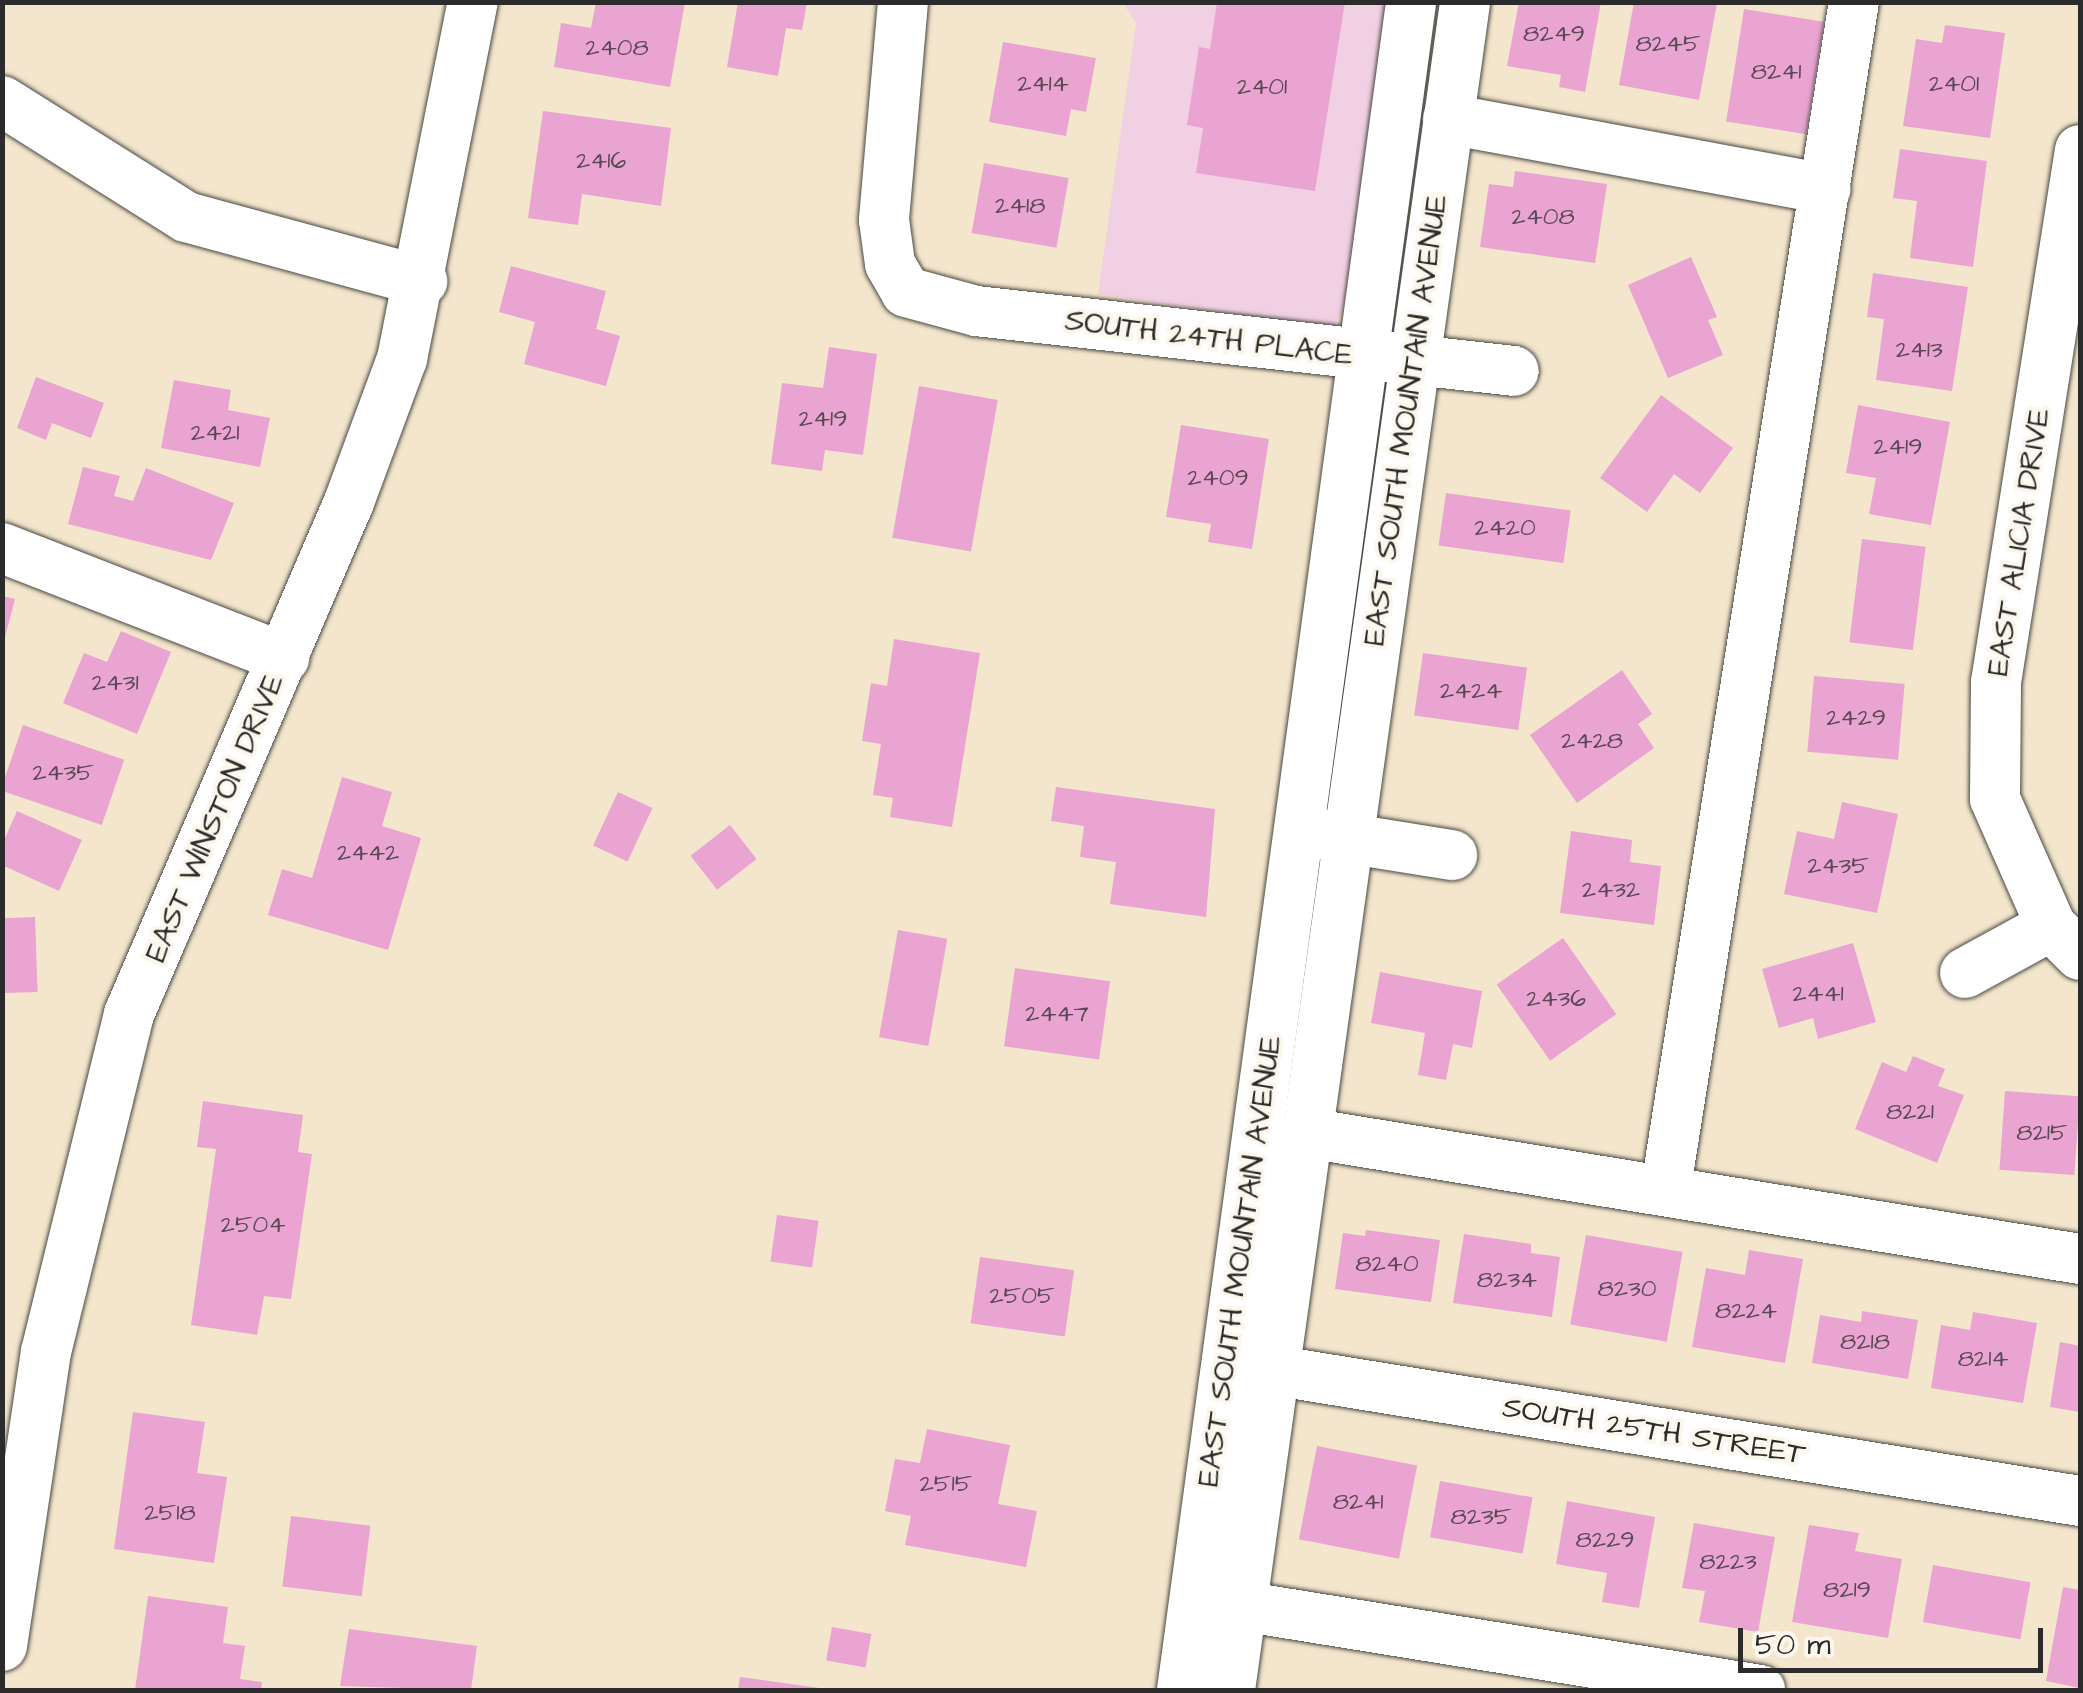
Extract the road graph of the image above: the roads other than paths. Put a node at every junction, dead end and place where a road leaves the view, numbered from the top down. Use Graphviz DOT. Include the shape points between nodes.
graph roads {
  1 [pos="473,2"];
  2 [pos="903,2"];
  3 [pos="1412,2"];
  4 [pos="1466,2"];
  5 [pos="1854,2"];
  6 [pos="2,101"];
  7 [pos="1448,118"];
  8 [pos="2080,150"];
  9 [pos="1826,189"];
  10 [pos="422,281"];
  11 [pos="1364,356"];
  12 [pos="1414,362"];
  13 [pos="1514,372"];
  14 [pos="2,548"];
  15 [pos="284,658"];
  16 [pos="1299,831"];
  17 [pos="1348,838"];
  18 [pos="1452,855"];
  19 [pos="2066,941"];
  20 [pos="1964,973"];
  21 [pos="1308,1133"];
  22 [pos="1666,1187"];
  23 [pos="2080,1259"];
  24 [pos="1226,1363"];
  25 [pos="1275,1368"];
  26 [pos="2080,1501"];
  27 [pos="1241,1606"];
  28 [pos="2,1646"];
  29 [pos="1182,1690"];
  30 [pos="1230,1690"];
  31 [pos="1760,1690"];
  1 -- 10 [label="street, EAST WINSTON DRIVE"];
  2 -- 11 [label="street, SOUTH 24TH PLACE" via="884,220 890,264 906,292 976,311"];
  3 -- 11 [label="street, EAST SOUTH MOUNTAIN AVENUE"];
  4 -- 7 [label="street, EAST SOUTH MOUNTAIN AVENUE"];
  5 -- 9 [label="street"];
  6 -- 10 [label="street" via="186,217"];
  7 -- 9 [label="street"];
  7 -- 12 [label="street, EAST SOUTH MOUNTAIN AVENUE"];
  8 -- 19 [label="street, EAST ALICIA DRIVE" via="1996,682 1996,799"];
  9 -- 22 [label="street"];
  10 -- 15 [label="street, EAST WINSTON DRIVE" via="402,359"];
  11 -- 12 [label="street, SOUTH 24TH PLACE"];
  11 -- 16 [label="street, EAST SOUTH MOUNTAIN AVENUE"];
  12 -- 13 [label="street, SOUTH 24TH PLACE"];
  12 -- 17 [label="street, EAST SOUTH MOUNTAIN AVENUE"];
  14 -- 15 [label="street"];
  15 -- 28 [label="street, EAST WINSTON DRIVE" via="129,1014 46,1352"];
  16 -- 17 [label="street"];
  16 -- 24 [label="street, EAST SOUTH MOUNTAIN AVENUE"];
  17 -- 18 [label="street"];
  17 -- 21 [label="street, EAST SOUTH MOUNTAIN AVENUE"];
  19 -- 20 [label="street"];
  21 -- 22 [label="street"];
  21 -- 25 [label="street, EAST SOUTH MOUNTAIN AVENUE"];
  22 -- 23 [label="street"];
  24 -- 25 [label="street, SOUTH 25TH STREET"];
  24 -- 29 [label="street, EAST SOUTH MOUNTAIN AVENUE"];
  25 -- 26 [label="street, SOUTH 25TH STREET"];
  25 -- 27 [label="street, EAST SOUTH MOUNTAIN AVENUE"];
  27 -- 30 [label="street, EAST SOUTH MOUNTAIN AVENUE"];
  27 -- 31 [label="street"];
}
